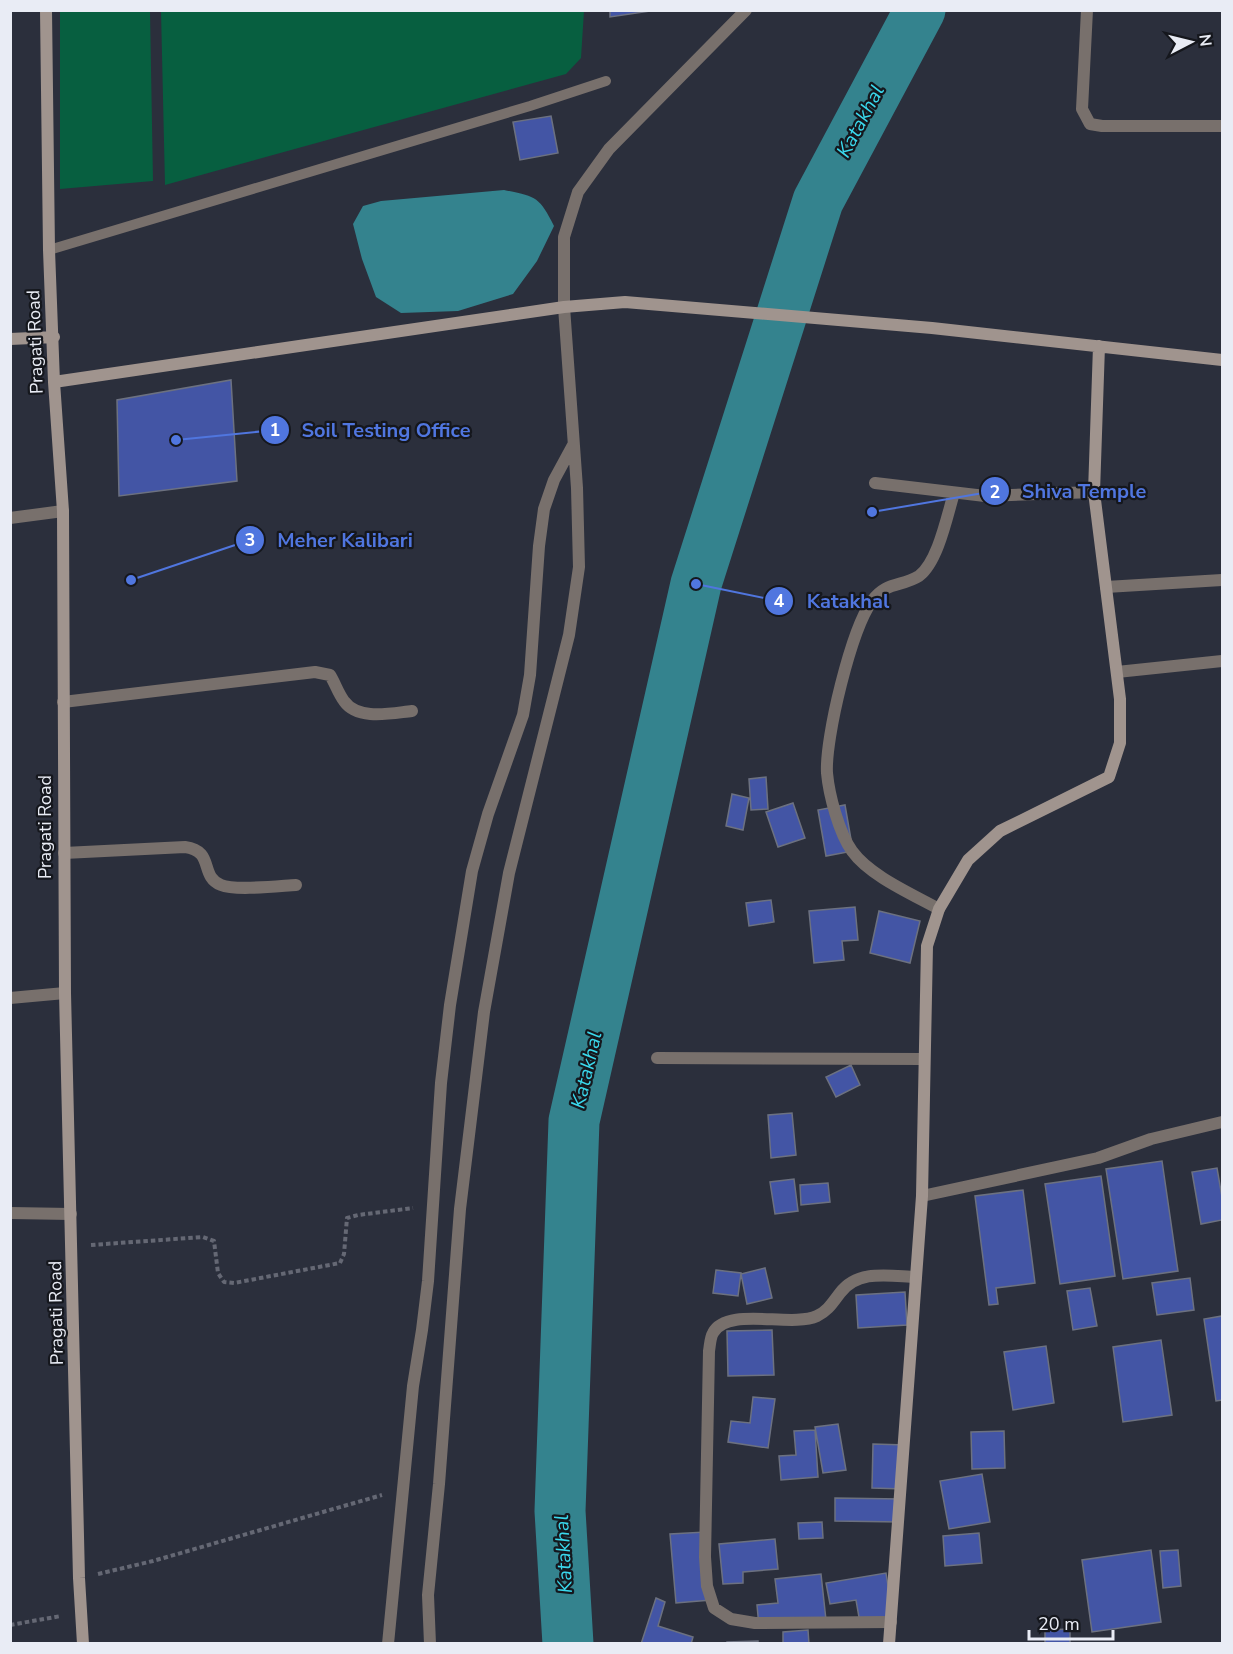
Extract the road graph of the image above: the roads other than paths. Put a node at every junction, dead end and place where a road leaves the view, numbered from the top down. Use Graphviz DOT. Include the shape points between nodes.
graph roads {
  1 [pos="46,10"];
  2 [pos="746,10"];
  3 [pos="1087,10"];
  4 [pos="606,81"];
  5 [pos="1222,126"];
  6 [pos="49,250"];
  7 [pos="564,307"];
  8 [pos="54,337"];
  9 [pos="10,339"];
  10 [pos="1099,346"];
  11 [pos="1222,360"];
  12 [pos="54,382"];
  13 [pos="574,444"];
  14 [pos="875,483"];
  15 [pos="1094,492"];
  16 [pos="954,493"];
  17 [pos="63,511"];
  18 [pos="10,518"];
  19 [pos="1222,580"];
  20 [pos="1106,588"];
  21 [pos="1222,661"];
  22 [pos="1117,672"];
  23 [pos="63,702"];
  24 [pos="412,711"];
  25 [pos="64,853"];
  26 [pos="296,885"];
  27 [pos="939,909"];
  28 [pos="64,993"];
  29 [pos="10,998"];
  30 [pos="657,1058"];
  31 [pos="924,1059"];
  32 [pos="1222,1122"];
  33 [pos="922,1196"];
  34 [pos="10,1213"];
  35 [pos="71,1214"];
  36 [pos="916,1277"];
  37 [pos="891,1622"];
  38 [pos="83,1644"];
  39 [pos="388,1644"];
  40 [pos="430,1644"];
  41 [pos="889,1644"];
  1 -- 6 [label="street, Pragati Road"];
  2 -- 7 [label="street" via="609,148 578,192 564,237"];
  3 -- 5 [label="street" via="1082,110 1090,124"];
  4 -- 6 [label="lane"];
  6 -- 8 [label="street, Pragati Road"];
  7 -- 10 [label="street" via="625,302"];
  7 -- 12 [label="street"];
  7 -- 13 [label="street"];
  8 -- 9 [label="street"];
  8 -- 12 [label="street, Pragati Road"];
  10 -- 11 [label="street"];
  10 -- 15 [label="street"];
  12 -- 17 [label="street, Pragati Road"];
  13 -- 39 [label="street" via="554,480 544,509 523,715 488,814 470,882 448,1016 428,1281 413,1386"];
  13 -- 40 [label="street" via="579,567 569,635 509,873 472,1106 428,1595"];
  14 -- 16 [label="street"];
  15 -- 16 [label="street" via="985,496"];
  15 -- 20 [label="street"];
  16 -- 27 [label="street" via="929,566 917,577 884,589 863,616 846,665 829,741 827,772 841,830 852,851 870,869"];
  17 -- 18 [label="street"];
  17 -- 23 [label="street, Pragati Road"];
  19 -- 20 [label="street"];
  20 -- 22 [label="street"];
  21 -- 22 [label="street"];
  22 -- 27 [label="street" via="1120,743 1109,777 1000,831 968,860"];
  23 -- 24 [label="street" via="315,672 330,675 345,703 357,711"];
  23 -- 25 [label="street, Pragati Road"];
  25 -- 26 [label="street" via="185,847 197,849 212,879 221,885"];
  25 -- 28 [label="street, Pragati Road"];
  27 -- 31 [label="street" via="927,946"];
  28 -- 29 [label="street"];
  28 -- 35 [label="street, Pragati Road"];
  30 -- 31 [label="street"];
  31 -- 33 [label="street"];
  32 -- 33 [label="street" via="1151,1139 1098,1158"];
  33 -- 36 [label="street"];
  34 -- 35 [label="street"];
  35 -- 38 [label="street, Pragati Road"];
  36 -- 37 [label="street"];
  36 -- 37 [label="street" via="865,1276 850,1281 819,1316 801,1321 738,1319 721,1324 712,1334 709,1351 705,1557 707,1586 714,1608 731,1619 755,1623"];
  37 -- 41 [label="street"];
}
